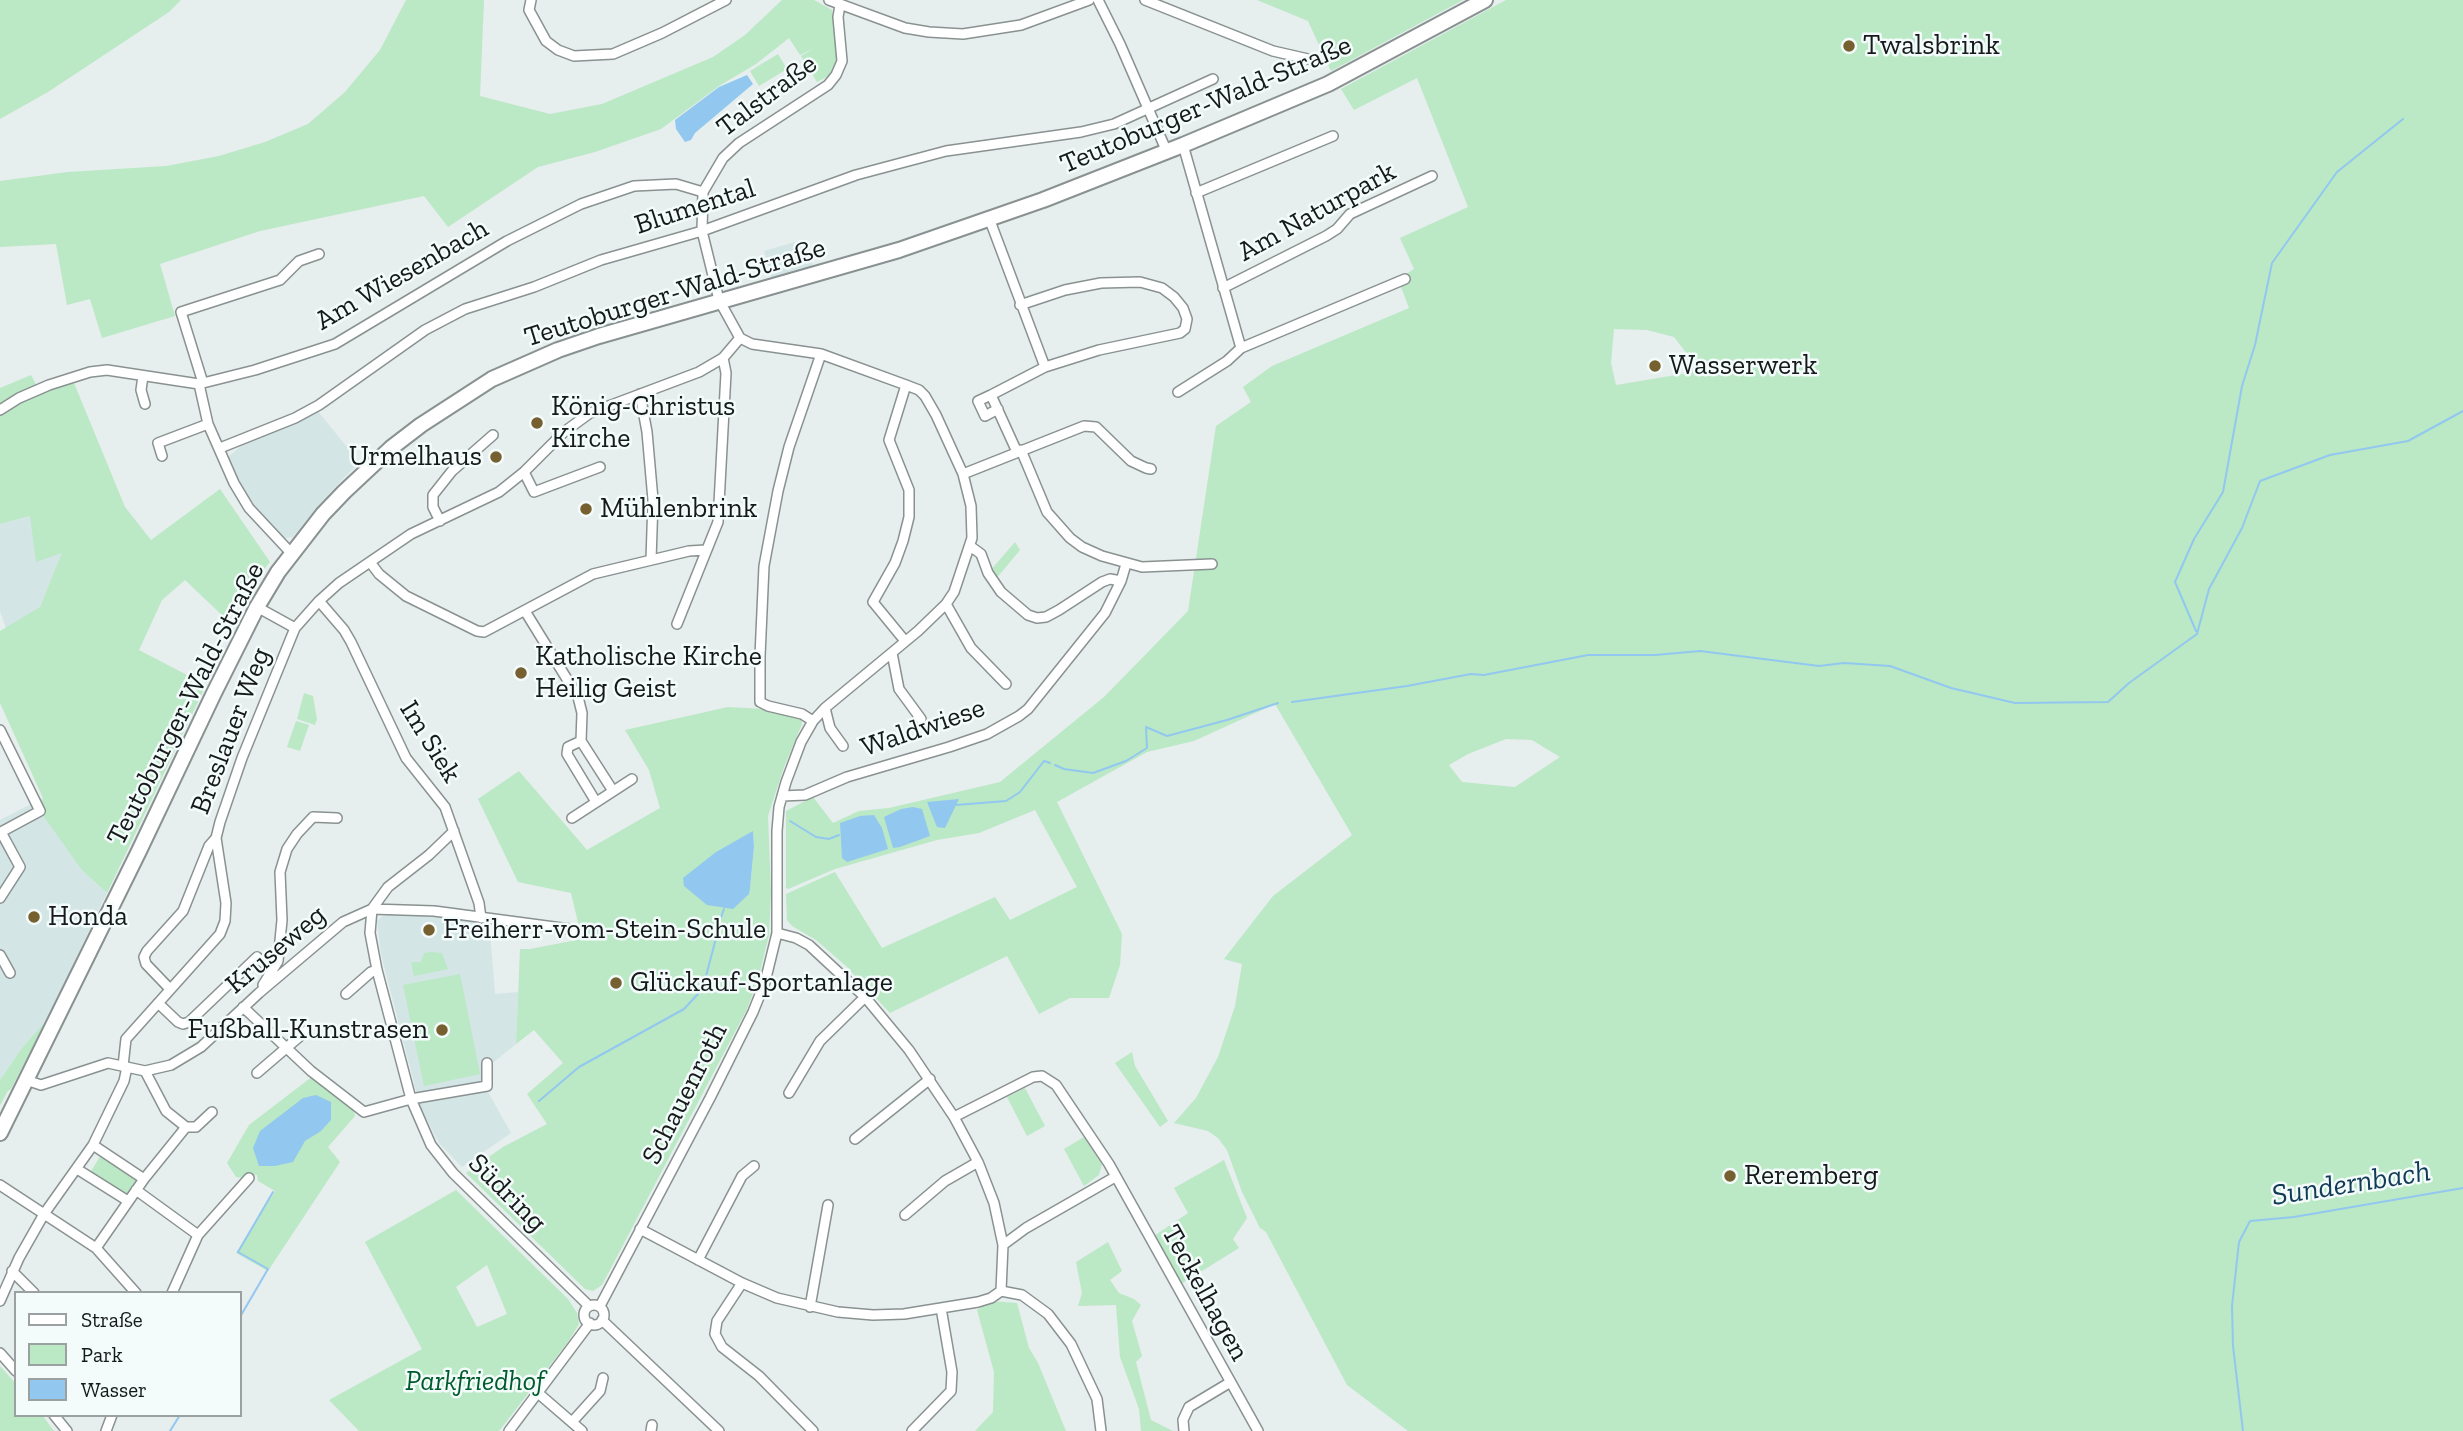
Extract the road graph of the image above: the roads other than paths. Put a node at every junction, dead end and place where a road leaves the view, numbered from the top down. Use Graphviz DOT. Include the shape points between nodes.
graph roads {
  1 [pos="531,0"];
  2 [pos="726,0"];
  3 [pos="829,0"];
  4 [pos="1088,0"];
  5 [pos="1098,0"];
  6 [pos="1145,0"];
  7 [pos="1485,0"];
  8 [pos="839,5"];
  9 [pos="1308,59"];
  10 [pos="1213,79"];
  11 [pos="1148,109"];
  12 [pos="1333,136"];
  13 [pos="1183,145"];
  14 [pos="1167,152"];
  15 [pos="1432,176"];
  16 [pos="703,192"];
  17 [pos="1196,193"];
  18 [pos="989,218"];
  19 [pos="702,232"];
  20 [pos="319,254"];
  21 [pos="1405,279"];
  22 [pos="1223,288"];
  23 [pos="719,300"];
  24 [pos="1020,306"];
  25 [pos="740,338"];
  26 [pos="1241,348"];
  27 [pos="821,354"];
  28 [pos="723,358"];
  29 [pos="1045,368"];
  30 [pos="143,376"];
  31 [pos="201,384"];
  32 [pos="906,384"];
  33 [pos="1178,392"];
  34 [pos="640,394"];
  35 [pos="991,395"];
  36 [pos="145,404"];
  37 [pos="998,409"];
  38 [pos="0,410"];
  39 [pos="208,424"];
  40 [pos="493,435"];
  41 [pos="220,448"];
  42 [pos="1019,451"];
  43 [pos="162,456"];
  44 [pos="600,467"];
  45 [pos="1151,469"];
  46 [pos="524,472"];
  47 [pos="963,474"];
  48 [pos="440,521"];
  49 [pos="970,546"];
  50 [pos="706,550"];
  51 [pos="291,553"];
  52 [pos="651,561"];
  53 [pos="370,562"];
  54 [pos="1126,564"];
  55 [pos="1212,564"];
  56 [pos="1121,581"];
  57 [pos="319,601"];
  58 [pos="946,604"];
  59 [pos="257,607"];
  60 [pos="521,613"];
  61 [pos="677,624"];
  62 [pos="295,628"];
  63 [pos="905,641"];
  64 [pos="892,653"];
  65 [pos="1006,684"];
  66 [pos="825,708"];
  67 [pos="921,719"];
  68 [pos="813,721"];
  69 [pos="0,730"];
  70 [pos="581,741"];
  71 [pos="843,746"];
  72 [pos="632,779"];
  73 [pos="613,791"];
  74 [pos="782,796"];
  75 [pos="596,802"];
  76 [pos="337,818"];
  77 [pos="572,818"];
  78 [pos="454,831"];
  79 [pos="216,838"];
  80 [pos="0,898"];
  81 [pos="374,905"];
  82 [pos="481,918"];
  83 [pos="577,930"];
  84 [pos="777,933"];
  85 [pos="0,955"];
  86 [pos="377,970"];
  87 [pos="273,972"];
  88 [pos="10,973"];
  89 [pos="170,989"];
  90 [pos="259,993"];
  91 [pos="346,994"];
  92 [pos="865,997"];
  93 [pos="158,1003"];
  94 [pos="243,1007"];
  95 [pos="306,1031"];
  96 [pos="285,1047"];
  97 [pos="486,1063"];
  98 [pos="125,1066"];
  99 [pos="145,1071"];
  100 [pos="257,1073"];
  101 [pos="930,1079"];
  102 [pos="26,1080"];
  103 [pos="789,1093"];
  104 [pos="411,1099"];
  105 [pos="212,1112"];
  106 [pos="954,1117"];
  107 [pos="187,1127"];
  108 [pos="0,1133"];
  109 [pos="855,1139"];
  110 [pos="93,1145"];
  111 [pos="978,1162"];
  112 [pos="754,1166"];
  113 [pos="77,1169"];
  114 [pos="1115,1177"];
  115 [pos="249,1178"];
  116 [pos="144,1179"];
  117 [pos="0,1185"];
  118 [pos="136,1190"];
  119 [pos="128,1202"];
  120 [pos="828,1205"];
  121 [pos="44,1214"];
  122 [pos="905,1215"];
  123 [pos="640,1229"];
  124 [pos="198,1235"];
  125 [pos="1003,1245"];
  126 [pos="96,1248"];
  127 [pos="698,1260"];
  128 [pos="12,1270"];
  129 [pos="742,1283"];
  130 [pos="32,1291"];
  131 [pos="134,1291"];
  132 [pos="173,1291"];
  133 [pos="1001,1291"];
  134 [pos="0,1301"];
  135 [pos="589,1306"];
  136 [pos="600,1306"];
  137 [pos="810,1307"];
  138 [pos="941,1308"];
  139 [pos="603,1320"];
  140 [pos="590,1323"];
  141 [pos="0,1353"];
  142 [pos="14,1369"];
  143 [pos="603,1378"];
  144 [pos="1229,1383"];
  145 [pos="538,1393"];
  146 [pos="56,1417"];
  147 [pos="572,1422"];
  148 [pos="67,1431"];
  149 [pos="509,1431"];
  150 [pos="582,1431"];
  151 [pos="719,1431"];
  152 [pos="813,1431"];
  153 [pos="912,1431"];
  154 [pos="1101,1431"];
  155 [pos="1184,1431"];
  156 [pos="1258,1431"];
  1 -- 2 [label="street" via="529,10 546,41 574,56 613,54"];
  3 -- 8 [label="street"];
  4 -- 8 [label="street" via="1020,25 963,34 905,28"];
  5 -- 11 [label="street"];
  6 -- 9 [label="street" via="1273,51"];
  7 -- 13 [label="main road, Teutoburger-Wald-Straße" via="1328,84"];
  8 -- 16 [label="street, Talstraße" via="842,61 836,75 828,85 739,143 723,158"];
  10 -- 11 [label="street, Blumental"];
  11 -- 14 [label="street"];
  11 -- 19 [label="street, Blumental" via="1081,132 946,151 856,175"];
  12 -- 17 [label="street, Am Naturpark"];
  13 -- 14 [label="main road, Teutoburger-Wald-Straße"];
  13 -- 17 [label="street, Am Naturpark"];
  14 -- 18 [label="main road, Teutoburger-Wald-Straße"];
  15 -- 22 [label="street, Am Naturpark" via="1350,214 1326,236"];
  16 -- 19 [label="street, Talstraße"];
  16 -- 31 [label="street, Am Wiesenbach" via="676,184 634,186 608,193 507,241 335,344"];
  17 -- 22 [label="street, Am Naturpark"];
  18 -- 23 [label="main road, Teutoburger-Wald-Straße" via="844,267"];
  18 -- 24 [label="street"];
  19 -- 23 [label="street, Talstraße"];
  19 -- 41 [label="street, Blumental" via="601,260 465,309 425,330 319,405"];
  20 -- 31 [label="street" via="299,261 279,281 181,312"];
  21 -- 26 [label="street"];
  22 -- 26 [label="street, Am Naturpark"];
  23 -- 25 [label="street, Talstraße"];
  23 -- 51 [label="main road, Teutoburger-Wald-Straße" via="558,350 492,379 391,448 344,492"];
  24 -- 29 [label="street"];
  24 -- 29 [label="street" via="1065,290 1140,282 1162,288 1183,308 1185,329 1180,333 1099,350"];
  25 -- 27 [label="street" via="752,344"];
  25 -- 28 [label="street"];
  26 -- 33 [label="street"];
  27 -- 32 [label="street"];
  27 -- 68 [label="street" via="789,447 769,538 760,656 760,702"];
  28 -- 34 [label="street" via="677,382"];
  28 -- 50 [label="street" via="718,522"];
  29 -- 35 [label="street"];
  30 -- 31 [label="street, Am Wiesenbach"];
  30 -- 36 [label="street"];
  30 -- 38 [label="street, Am Wiesenbach" via="90,372 49,385"];
  31 -- 39 [label="street"];
  32 -- 47 [label="street" via="930,403"];
  32 -- 63 [label="street" via="889,440 909,490 909,517 895,563 873,602"];
  34 -- 46 [label="street" via="590,413"];
  34 -- 52 [label="street" via="653,500"];
  35 -- 37 [label="street"];
  35 -- 37 [label="street" via="978,401 981,409 985,416"];
  37 -- 42 [label="street"];
  39 -- 41 [label="street"];
  39 -- 43 [label="street" via="158,443"];
  40 -- 48 [label="street" via="452,471 433,495"];
  41 -- 51 [label="street" via="249,508"];
  42 -- 45 [label="street" via="1092,425 1130,461"];
  42 -- 47 [label="street"];
  42 -- 54 [label="street" via="1058,525 1082,547"];
  44 -- 46 [label="street" via="534,492"];
  46 -- 48 [label="street" via="499,492"];
  47 -- 49 [label="street" via="971,506"];
  48 -- 53 [label="street"];
  49 -- 56 [label="street" via="981,554 1001,592 1037,618 1059,610 1102,582"];
  49 -- 58 [label="street"];
  50 -- 52 [label="street"];
  50 -- 61 [label="street"];
  51 -- 59 [label="main road, Teutoburger-Wald-Straße"];
  52 -- 60 [label="street" via="593,574"];
  53 -- 57 [label="street"];
  53 -- 60 [label="street" via="406,596 477,631 484,632"];
  54 -- 55 [label="street"];
  54 -- 56 [label="street, Waldwiese"];
  56 -- 74 [label="street, Waldwiese" via="1105,613 1019,716 962,743 847,777 804,795"];
  57 -- 62 [label="street"];
  57 -- 78 [label="street, Im Siek" via="344,629 407,758 445,807"];
  58 -- 63 [label="street, Schauenroth"];
  58 -- 65 [label="street" via="971,648"];
  59 -- 62 [label="street, Breslauer Weg"];
  59 -- 102 [label="main road, Teutoburger-Wald-Straße"];
  60 -- 70 [label="street" via="578,697"];
  62 -- 79 [label="street, Breslauer Weg" via="242,758"];
  63 -- 64 [label="street, Schauenroth"];
  64 -- 66 [label="street, Schauenroth"];
  64 -- 67 [label="street" via="899,689"];
  66 -- 68 [label="street, Schauenroth"];
  66 -- 71 [label="street" via="830,728"];
  68 -- 74 [label="street, Schauenroth"];
  69 -- 80 [label="street" via="40,811 2,832 20,867"];
  70 -- 73 [label="street"];
  70 -- 75 [label="street" via="568,747 567,754"];
  72 -- 73 [label="street"];
  73 -- 75 [label="street"];
  74 -- 84 [label="street, Schauenroth" via="777,831"];
  75 -- 77 [label="street"];
  76 -- 87 [label="street" via="313,817 287,849 280,872 282,920"];
  78 -- 81 [label="street" via="388,887"];
  78 -- 82 [label="street, Im Siek"];
  79 -- 89 [label="street, Breslauer Weg" via="225,921 220,934"];
  79 -- 89 [label="street" via="183,911 144,957"];
  81 -- 82 [label="street, Kruseweg"];
  81 -- 86 [label="street, Südring" via="370,933"];
  81 -- 90 [label="street, Kruseweg" via="343,922"];
  82 -- 83 [label="street, Kruseweg"];
  84 -- 92 [label="street" via="809,946"];
  84 -- 123 [label="street, Schauenroth" via="753,1012"];
  85 -- 88 [label="street"];
  86 -- 91 [label="street"];
  86 -- 104 [label="street, Südring"];
  87 -- 90 [label="street"];
  87 -- 93 [label="street" via="257,957 183,1024"];
  89 -- 93 [label="street, Breslauer Weg"];
  90 -- 94 [label="street, Kruseweg"];
  92 -- 101 [label="street"];
  92 -- 103 [label="street" via="820,1041"];
  93 -- 98 [label="street, Breslauer Weg" via="126,1039"];
  94 -- 96 [label="street"];
  94 -- 99 [label="street, Kruseweg" via="201,1047 171,1065"];
  95 -- 96 [label="street"];
  96 -- 100 [label="street"];
  96 -- 104 [label="street" via="364,1112"];
  97 -- 104 [label="street" via="487,1086"];
  98 -- 99 [label="street, Kruseweg"];
  98 -- 102 [label="street, Kruseweg" via="108,1063 41,1085"];
  98 -- 110 [label="street, Breslauer Weg" via="124,1081"];
  99 -- 107 [label="street" via="166,1111"];
  101 -- 106 [label="street"];
  101 -- 109 [label="street"];
  102 -- 108 [label="main road, Teutoburger-Wald-Straße"];
  104 -- 135 [label="street, Südring" via="432,1145 453,1173"];
  105 -- 107 [label="street" via="195,1127"];
  106 -- 111 [label="street"];
  106 -- 114 [label="street, Teckelhagen" via="1042,1076 1056,1085"];
  107 -- 116 [label="street"];
  110 -- 113 [label="street, Breslauer Weg"];
  110 -- 116 [label="street"];
  111 -- 122 [label="street" via="945,1181"];
  111 -- 125 [label="street"];
  112 -- 127 [label="street" via="742,1176"];
  113 -- 119 [label="street"];
  113 -- 121 [label="street, Breslauer Weg"];
  114 -- 125 [label="street"];
  114 -- 144 [label="street, Teckelhagen"];
  115 -- 124 [label="street"];
  116 -- 118 [label="street"];
  117 -- 121 [label="street"];
  118 -- 119 [label="street"];
  118 -- 124 [label="street"];
  119 -- 126 [label="street"];
  120 -- 137 [label="street"];
  121 -- 126 [label="street"];
  121 -- 128 [label="street, Breslauer Weg"];
  123 -- 127 [label="street"];
  123 -- 136 [label="street, Schauenroth"];
  124 -- 132 [label="street"];
  125 -- 133 [label="street"];
  126 -- 131 [label="street"];
  127 -- 129 [label="street"];
  128 -- 130 [label="street"];
  128 -- 134 [label="street, Breslauer Weg"];
  129 -- 137 [label="street"];
  129 -- 152 [label="street" via="717,1321 715,1334 722,1347 759,1376"];
  133 -- 138 [label="street" via="978,1302"];
  133 -- 154 [label="street" via="1022,1296 1048,1314 1071,1344 1097,1399"];
  135 -- 136 [label="street"];
  135 -- 140 [label="street" via="585,1317"];
  136 -- 139 [label="street"];
  137 -- 138 [label="street" via="873,1315"];
  138 -- 153 [label="street" via="953,1372 951,1391"];
  139 -- 140 [label="street"];
  139 -- 151 [label="street"];
  140 -- 145 [label="street"];
  141 -- 142 [label="street"];
  143 -- 147 [label="street" via="600,1391"];
  144 -- 155 [label="street" via="1189,1407"];
  144 -- 156 [label="street, Teckelhagen"];
  145 -- 147 [label="street"];
  145 -- 149 [label="street"];
  146 -- 148 [label="street"];
  147 -- 150 [label="street"];
}
